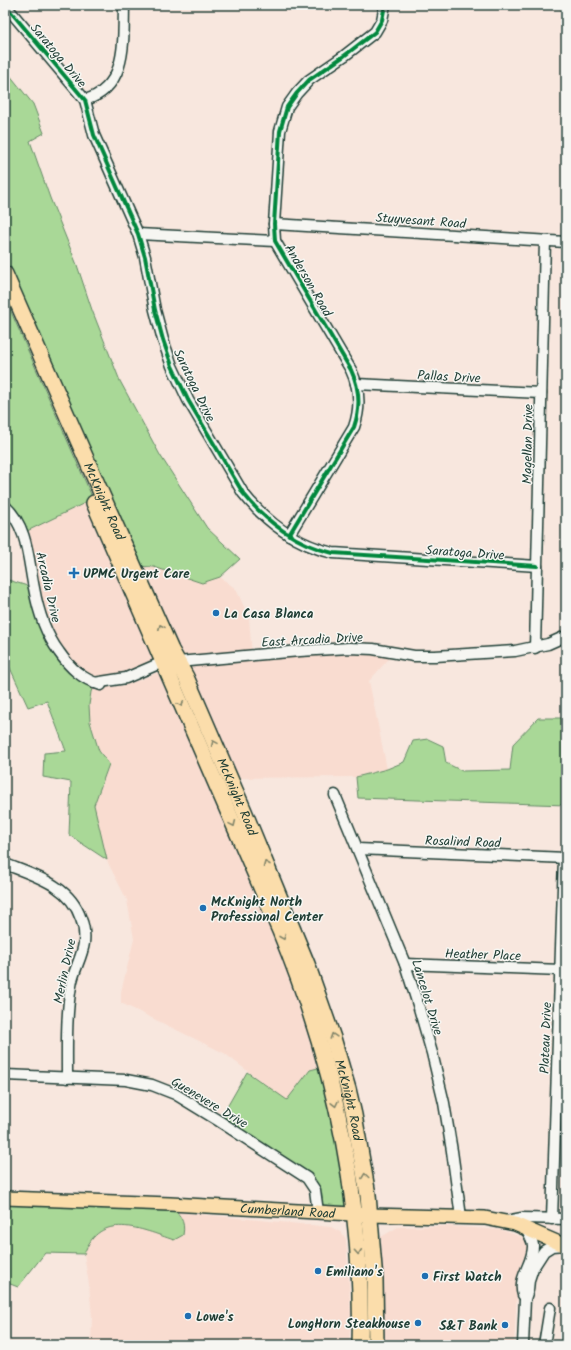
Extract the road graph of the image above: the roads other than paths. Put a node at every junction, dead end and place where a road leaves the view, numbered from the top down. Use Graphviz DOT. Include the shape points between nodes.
graph roads {
  1 [pos="5,5"];
  2 [pos="124,5"];
  3 [pos="385,5"];
  4 [pos="85,100"];
  5 [pos="274,224"];
  6 [pos="138,234"];
  7 [pos="276,241"];
  8 [pos="545,241"];
  9 [pos="566,242"];
  10 [pos="5,274"];
  11 [pos="5,298"];
  12 [pos="356,384"];
  13 [pos="541,393"];
  14 [pos="5,506"];
  15 [pos="289,535"];
  16 [pos="537,566"];
  17 [pos="566,636"];
  18 [pos="535,648"];
  19 [pos="169,664"];
  20 [pos="335,795"];
  21 [pos="358,849"];
  22 [pos="565,858"];
  23 [pos="5,864"];
  24 [pos="405,964"];
  25 [pos="561,970"];
  26 [pos="5,1075"];
  27 [pos="67,1078"];
  28 [pos="5,1198"];
  29 [pos="318,1212"];
  30 [pos="354,1214"];
  31 [pos="370,1215"];
  32 [pos="461,1216"];
  33 [pos="552,1219"];
  34 [pos="566,1219"];
  35 [pos="505,1221"];
  36 [pos="525,1227"];
  37 [pos="565,1245"];
  38 [pos="525,1299"];
  39 [pos="550,1308"];
  40 [pos="360,1345"];
  41 [pos="376,1345"];
  42 [pos="524,1345"];
  43 [pos="544,1345"];
  1 -- 4 [label="street, Saratoga Drive"];
  2 -- 4 [label="street" via="123,48 116,75 106,88 93,98"];
  3 -- 5 [label="street, Anderson Road" via="375,32 309,80 287,107 280,131"];
  4 -- 6 [label="street, Saratoga Drive" via="94,135"];
  5 -- 7 [label="street, Anderson Road"];
  5 -- 8 [label="street, Stuyvesant Road"];
  6 -- 7 [label="street"];
  6 -- 15 [label="street, Saratoga Drive" via="146,257 159,325 177,378 188,400 251,503"];
  7 -- 12 [label="street, Anderson Road" via="351,370"];
  8 -- 9 [label="street, Stuyvesant Road"];
  8 -- 13 [label="street, Magellan Drive"];
  19 -- 10 [label="highway, McKnight Road, one-way" via="102,495"];
  11 -- 19 [label="highway, McKnight Road"];
  12 -- 13 [label="street, Pallas Drive"];
  12 -- 15 [label="street, Anderson Road" via="359,404 354,427"];
  13 -- 16 [label="street, Magellan Drive"];
  14 -- 19 [label="street, Arcadia Drive" via="14,515 23,533 42,622 50,641 72,669 94,683 126,678"];
  15 -- 16 [label="street, Saratoga Drive" via="316,548 338,554"];
  16 -- 18 [label="street, Magellan Drive"];
  17 -- 18 [label="street, East Arcadia Drive"];
  18 -- 19 [label="street, East Arcadia Drive" via="424,656 343,648"];
  19 -- 30 [label="highway, McKnight Road, one-way" via="302,987 334,1099"];
  31 -- 19 [label="highway, McKnight Road, one-way" via="360,1142 341,1062 324,1010 244,811 186,677"];
  20 -- 21 [label="street, Lancelot Drive"];
  21 -- 22 [label="street, Rosalind Road"];
  21 -- 24 [label="street, Lancelot Drive"];
  22 -- 25 [label="street, Plateau Drive"];
  23 -- 27 [label="street, Merlin Drive" via="60,889 72,902 83,924 84,943 70,992"];
  24 -- 25 [label="street, Heather Place"];
  24 -- 32 [label="street, Lancelot Drive" via="440,1084"];
  25 -- 33 [label="street, Plateau Drive"];
  26 -- 27 [label="street, Guenevere Drive"];
  27 -- 29 [label="street, Guenevere Drive" via="139,1082 175,1094 307,1178 315,1190"];
  28 -- 29 [label="main road, Cumberland Road"];
  29 -- 30 [label="main road, Cumberland Road"];
  30 -- 31 [label="main road, Cumberland Road"];
  30 -- 40 [label="highway, McKnight Road, one-way"];
  31 -- 32 [label="main road, Cumberland Road"];
  31 -- 41 [label="highway, McKnight Road"];
  32 -- 35 [label="main road, Cumberland Road"];
  33 -- 34 [label="street"];
  33 -- 35 [label="street" via="522,1218"];
  35 -- 36 [label="main road, Cumberland Road"];
  36 -- 37 [label="main road, Cumberland Road"];
  36 -- 38 [label="street" via="533,1246 522,1281"];
  37 -- 38 [label="street" via="552,1246 541,1254 530,1275"];
  38 -- 42 [label="street"];
  39 -- 43 [label="street"];
}
